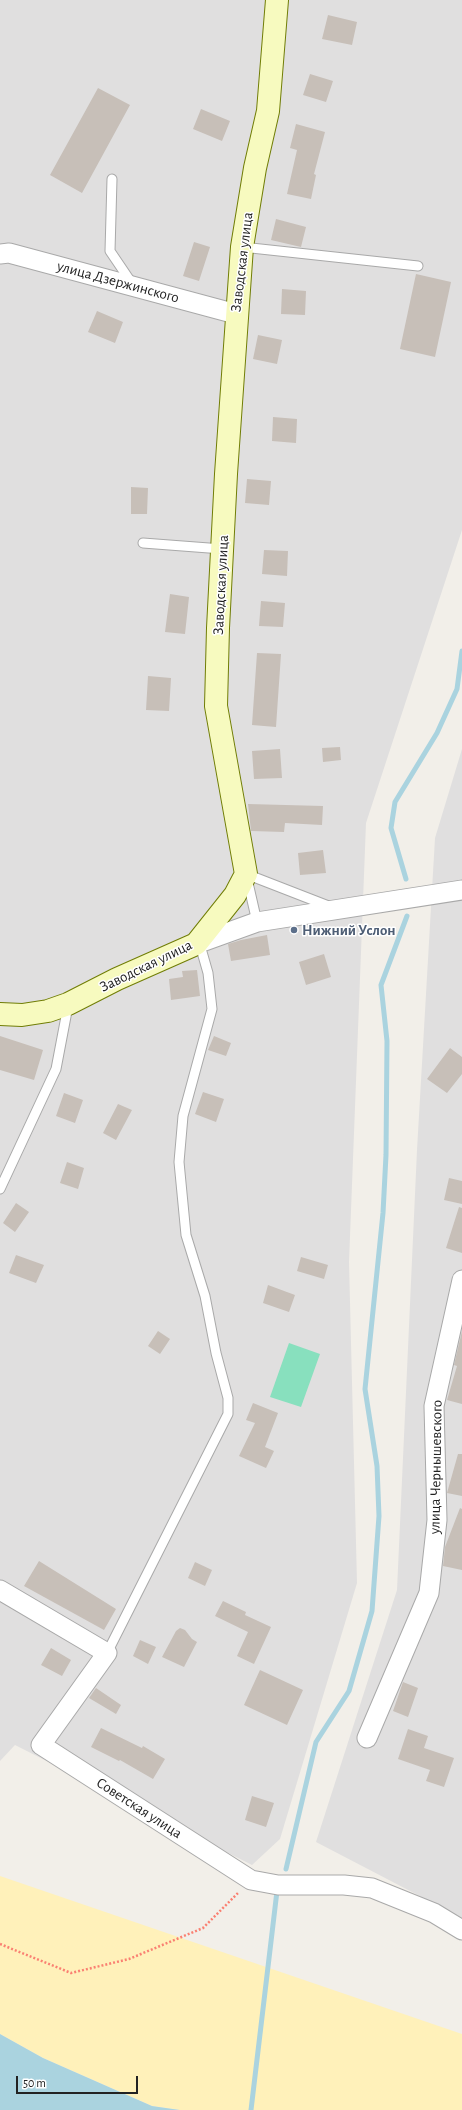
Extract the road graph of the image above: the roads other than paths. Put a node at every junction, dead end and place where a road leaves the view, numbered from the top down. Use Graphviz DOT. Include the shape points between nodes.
graph roads {
  1 [pos="277,0"];
  2 [pos="112,180"];
  3 [pos="242,248"];
  4 [pos="0,254"];
  5 [pos="418,266"];
  6 [pos="134,286"];
  7 [pos="236,314"];
  8 [pos="143,543"];
  9 [pos="223,549"];
  10 [pos="246,874"];
  11 [pos="462,890"];
  12 [pos="335,908"];
  13 [pos="257,922"];
  14 [pos="196,944"];
  15 [pos="68,1004"];
  16 [pos="0,1014"];
  17 [pos="0,1189"];
  18 [pos="462,1280"];
  19 [pos="0,1590"];
  20 [pos="107,1653"];
  21 [pos="367,1738"];
  22 [pos="462,1930"];
  1 -- 3 [label="street, Заводская улица" via="268,110 255,168"];
  2 -- 6 [label="lane" via="110,251"];
  3 -- 5 [label="lane"];
  3 -- 7 [label="street, Заводская улица"];
  4 -- 6 [label="street, улица Дзержинского" via="9,253"];
  6 -- 7 [label="street, улица Дзержинского"];
  7 -- 9 [label="street, Заводская улица"];
  8 -- 9 [label="lane"];
  9 -- 10 [label="street, Заводская улица" via="216,706"];
  10 -- 12 [label="lane"];
  10 -- 13 [label="lane"];
  10 -- 14 [label="street, Заводская улица" via="235,895"];
  11 -- 12 [label="street"];
  12 -- 13 [label="street"];
  13 -- 14 [label="street"];
  14 -- 15 [label="street, Заводская улица"];
  14 -- 20 [label="lane" via="202,952 208,973 212,1009 182,1116 179,1162 186,1235 205,1296 228,1398 228,1414"];
  15 -- 16 [label="street, Заводская улица" via="48,1011 22,1015"];
  15 -- 17 [label="lane" via="56,1069"];
  18 -- 21 [label="street, улица Чернышевского" via="434,1406 437,1520 429,1593"];
  19 -- 20 [label="street"];
  20 -- 22 [label="street, Советская улица" via="41,1745 251,1880 278,1885 344,1885 372,1888 434,1913"];
}
